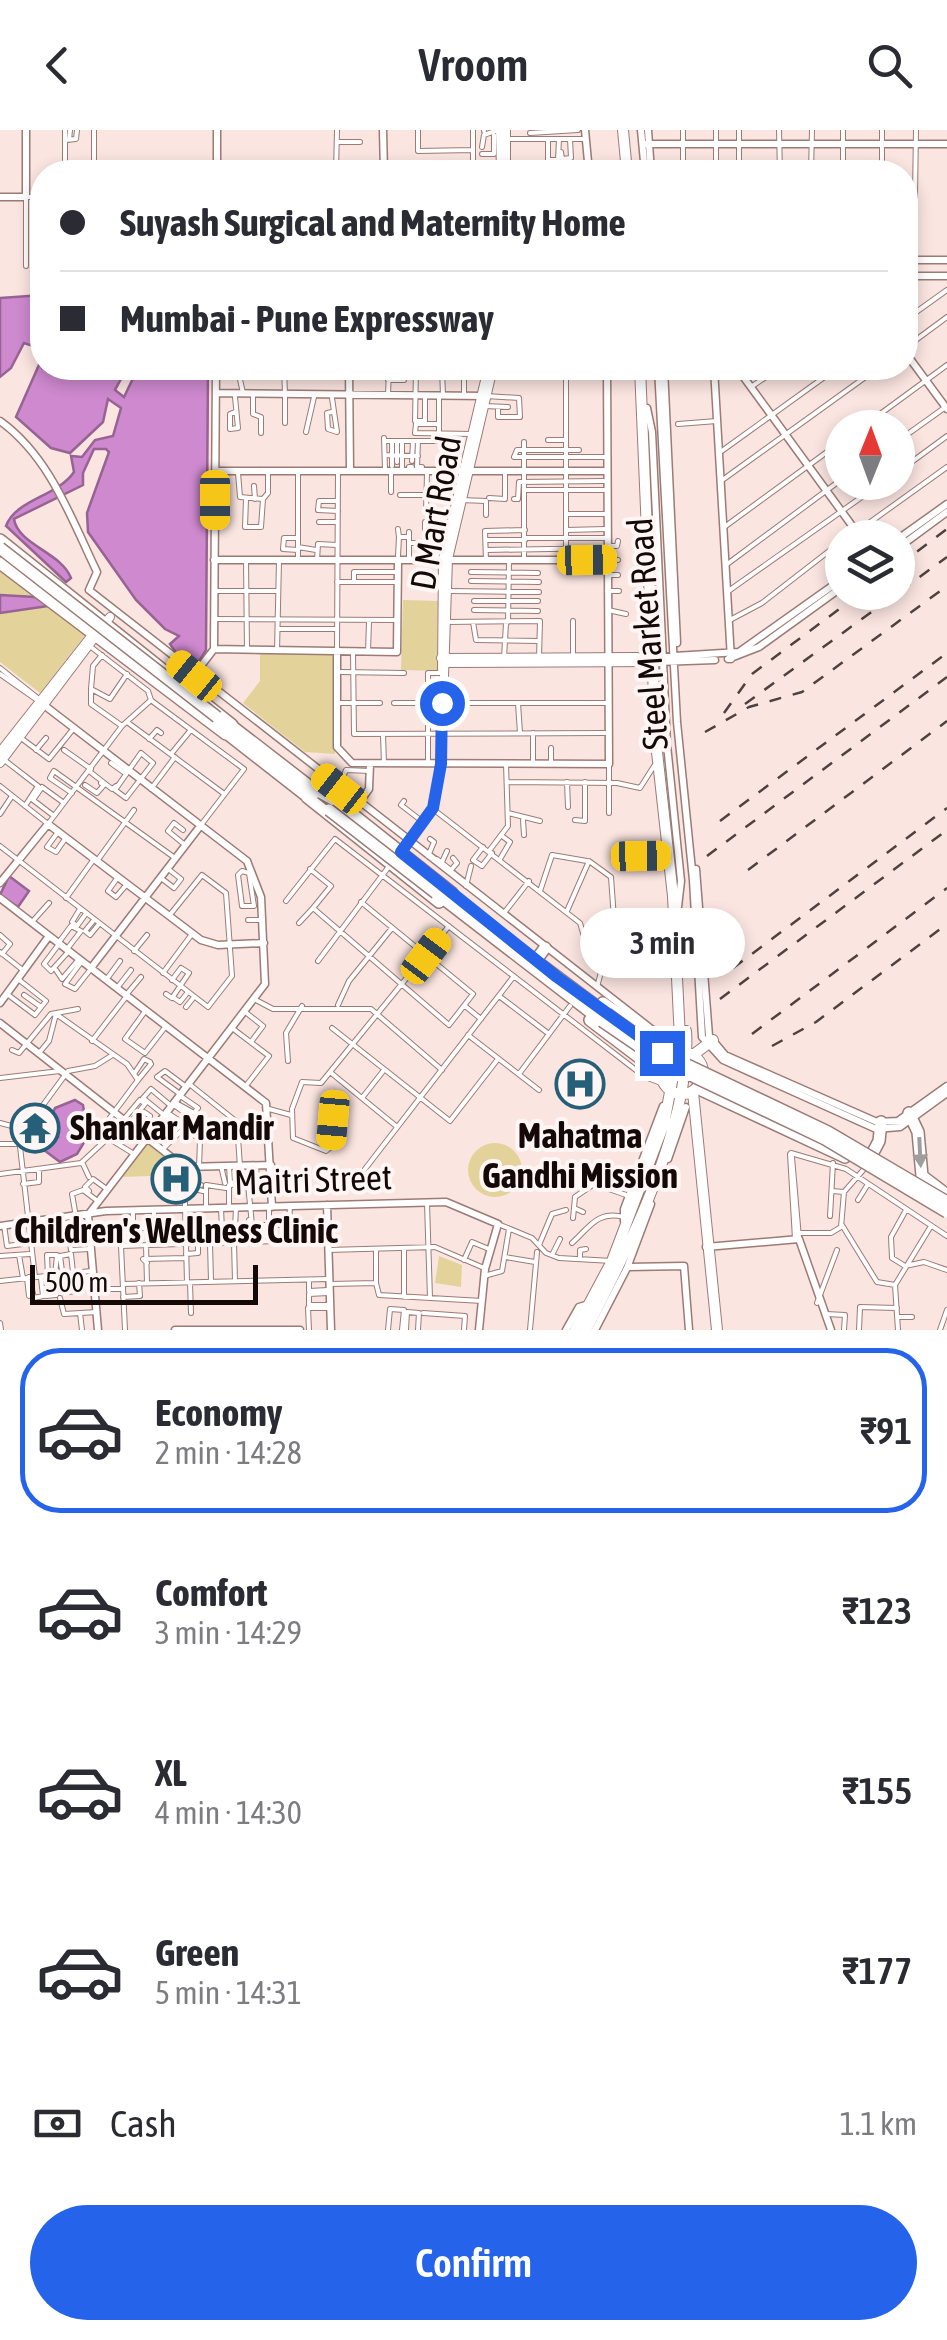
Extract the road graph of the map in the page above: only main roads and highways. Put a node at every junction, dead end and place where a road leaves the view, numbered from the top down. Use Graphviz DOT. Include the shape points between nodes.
graph roads {
  1 [pos="621,130"];
  2 [pos="500,134"];
  3 [pos="501,160"];
  4 [pos="502,160"];
  5 [pos="625,160"];
  6 [pos="487,380"];
  7 [pos="643,380"];
  8 [pos="483,399"];
  9 [pos="466,470"];
  10 [pos="0,540"];
  11 [pos="0,552"];
  12 [pos="442,561"];
  13 [pos="0,564"];
  14 [pos="444,597"];
  15 [pos="109,618"];
  16 [pos="94,639"];
  17 [pos="655,660"];
  18 [pos="442,664"];
  19 [pos="42,704"];
  20 [pos="229,730"];
  21 [pos="1,758"];
  22 [pos="310,792"];
  23 [pos="414,844"];
  24 [pos="387,870"];
  25 [pos="676,908"];
  26 [pos="463,910"];
  27 [pos="545,948"];
  28 [pos="537,965"];
  29 [pos="604,1017"];
  30 [pos="678,1036"];
  31 [pos="711,1042"];
  32 [pos="680,1052"];
  33 [pos="678,1090"];
  34 [pos="911,1116"];
  35 [pos="881,1125"];
  36 [pos="861,1172"];
  37 [pos="947,1199"];
  38 [pos="947,1215"];
  39 [pos="711,1248"];
  40 [pos="575,1330"];
  41 [pos="586,1330"];
  42 [pos="714,1330"];
  1 -- 5 [label="highway"];
  2 -- 3 [label="main road"];
  2 -- 4 [label="main road"];
  6 -- 8 [label="main road, D Mart Road"];
  7 -- 17 [label="highway"];
  8 -- 9 [label="main road, D Mart Road"];
  8 -- 9 [label="main road, D Mart Road"];
  9 -- 12 [label="main road, D Mart Road"];
  9 -- 12 [label="main road, D Mart Road"];
  10 -- 15 [label="highway, bridge"];
  11 -- 20 [label="highway, bridge"];
  12 -- 14 [label="main road, D Mart Road"];
  13 -- 16 [label="highway"];
  14 -- 18 [label="main road, D Mart Road"];
  14 -- 18 [label="main road, D Mart Road"];
  15 -- 16 [label="main road"];
  15 -- 20 [label="highway"];
  16 -- 19 [label="main road"];
  16 -- 20 [label="highway"];
  17 -- 18 [label="main road"];
  17 -- 25 [label="highway"];
  18 -- 23 [label="main road, D Mart Road" via="441,764 433,808"];
  19 -- 21 [label="main road"];
  19 -- 21 [label="main road"];
  20 -- 22 [label="highway"];
  22 -- 23 [label="highway"];
  22 -- 24 [label="highway"];
  22 -- 26 [label="highway, bridge"];
  23 -- 24 [label="main road, D Mart Road"];
  23 -- 26 [label="highway"];
  24 -- 26 [label="highway"];
  25 -- 30 [label="highway"];
  25 -- 32 [label="highway"];
  26 -- 28 [label="highway"];
  27 -- 28 [label="highway"];
  28 -- 29 [label="highway"];
  28 -- 32 [label="highway" via="560,972"];
  28 -- 33 [label="highway" via="567,1010"];
  29 -- 37 [label="highway, bridge"];
  29 -- 38 [label="highway, bridge" via="658,1060 824,1139"];
  30 -- 32 [label="highway"];
  31 -- 32 [label="highway"];
  32 -- 33 [label="highway"];
  32 -- 33 [label="highway" via="665,1060"];
  32 -- 33 [label="highway" via="703,1071"];
  33 -- 36 [label="highway"];
  33 -- 39 [label="highway"];
  33 -- 39 [label="highway"];
  33 -- 40 [label="highway" via="612,1261"];
  33 -- 41 [label="highway" via="620,1265"];
  34 -- 37 [label="highway, one-way, bridge" via="920,1137 922,1176"];
  35 -- 36 [label="highway"];
  36 -- 38 [label="highway, bridge"];
  39 -- 42 [label="highway"];
  39 -- 42 [label="highway"];
}
